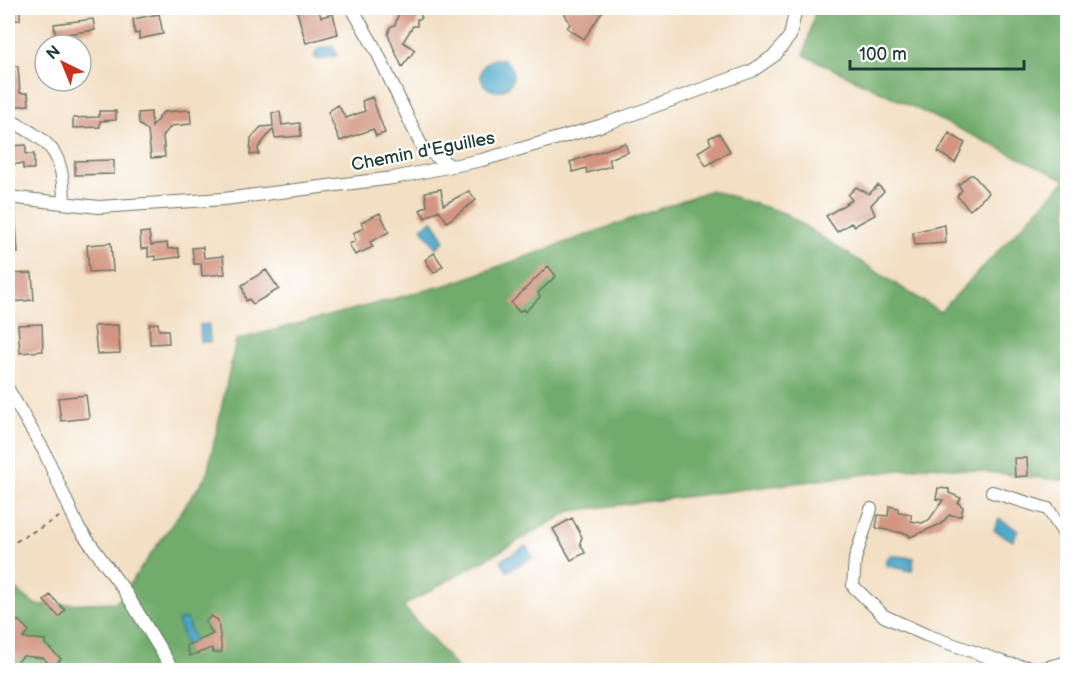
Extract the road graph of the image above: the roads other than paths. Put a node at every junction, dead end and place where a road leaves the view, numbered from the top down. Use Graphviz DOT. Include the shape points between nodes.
graph roads {
  1 [pos="352,8"];
  2 [pos="796,8"];
  3 [pos="8,119"];
  4 [pos="451,166"];
  5 [pos="8,196"];
  6 [pos="64,203"];
  7 [pos="8,389"];
  8 [pos="992,492"];
  9 [pos="871,509"];
  10 [pos="1068,540"];
  11 [pos="1068,662"];
  12 [pos="173,670"];
  1 -- 4 [label="street" via="422,147"];
  2 -- 4 [label="street, Chemin d'Eguilles" via="790,36 775,55 752,71 600,126"];
  3 -- 6 [label="street" via="52,148 59,160"];
  4 -- 6 [label="street, Chemin d'Eguilles" via="393,178 224,199 99,207"];
  5 -- 6 [label="street, Chemin d'Eguilles"];
  7 -- 12 [label="street" via="44,451 87,542 124,590"];
  8 -- 10 [label="street" via="1048,510"];
  9 -- 11 [label="street" via="855,560 853,586 884,616 1008,664 1040,669"];
}
